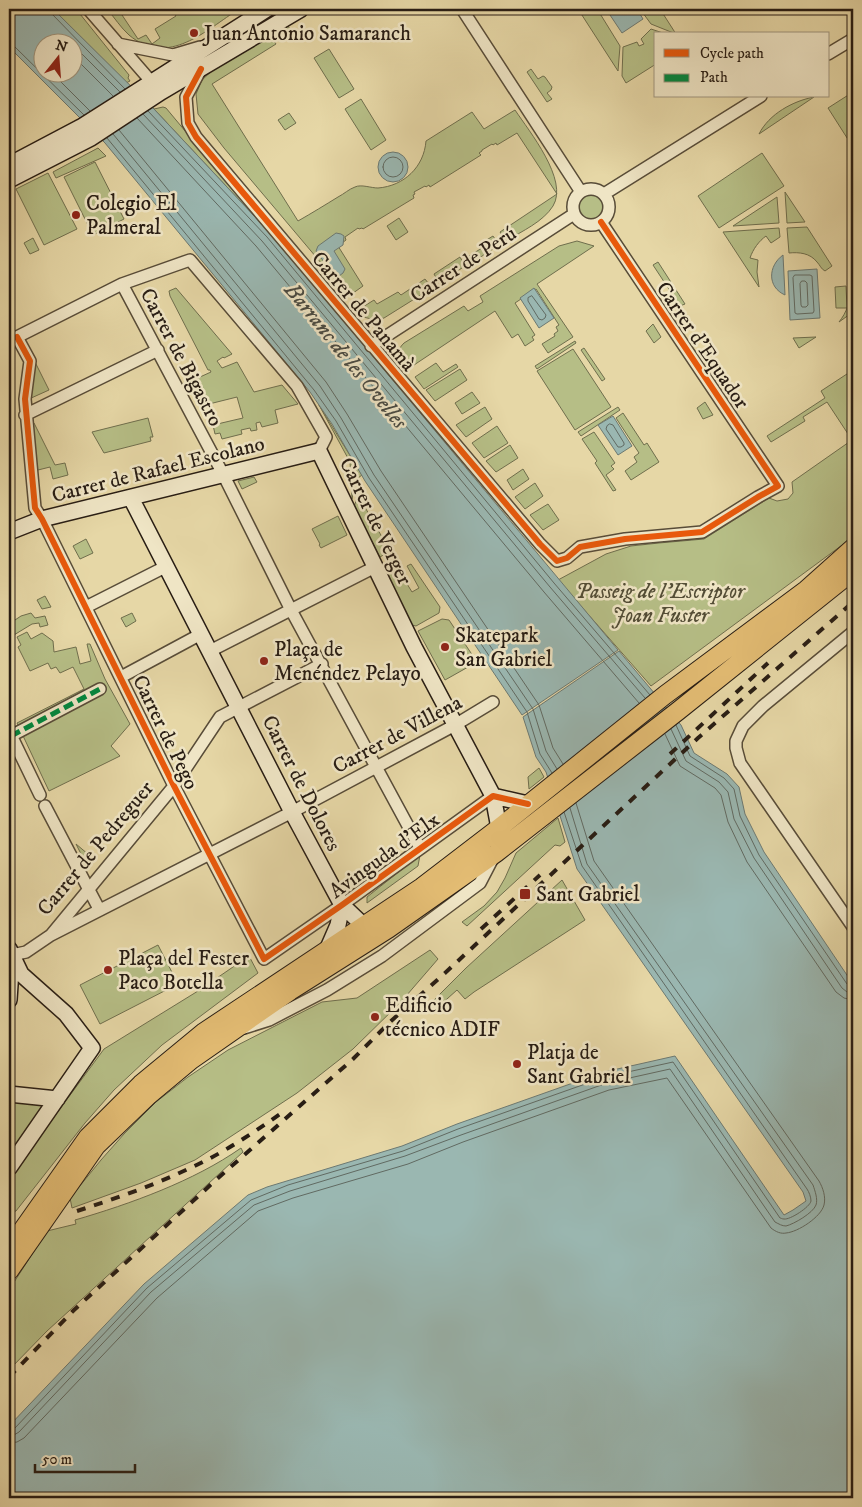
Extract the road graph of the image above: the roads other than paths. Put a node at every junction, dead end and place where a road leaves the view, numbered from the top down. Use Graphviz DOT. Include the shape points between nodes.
graph roads {
  1 [pos="88,9"];
  2 [pos="267,9"];
  3 [pos="301,9"];
  4 [pos="462,9"];
  5 [pos="853,39"];
  6 [pos="214,43"];
  7 [pos="118,44"];
  8 [pos="830,53"];
  9 [pos="202,69"];
  10 [pos="156,87"];
  11 [pos="758,98"];
  12 [pos="86,133"];
  13 [pos="69,150"];
  14 [pos="9,165"];
  15 [pos="9,180"];
  16 [pos="581,192"];
  17 [pos="604,194"];
  18 [pos="574,214"];
  19 [pos="601,222"];
  20 [pos="122,284"];
  21 [pos="13,339"];
  22 [pos="371,346"];
  23 [pos="158,350"];
  24 [pos="25,416"];
  25 [pos="318,451"];
  26 [pos="222,474"];
  27 [pos="131,498"];
  28 [pos="42,519"];
  29 [pos="9,532"];
  30 [pos="853,548"];
  31 [pos="557,561"];
  32 [pos="166,566"];
  33 [pos="375,567"];
  34 [pos="853,571"];
  35 [pos="86,607"];
  36 [pos="292,610"];
  37 [pos="853,632"];
  38 [pos="201,634"];
  39 [pos="210,651"];
  40 [pos="322,664"];
  41 [pos="121,677"];
  42 [pos="100,689"];
  43 [pos="493,702"];
  44 [pos="239,706"];
  45 [pos="455,725"];
  46 [pos="10,734"];
  47 [pos="376,766"];
  48 [pos="174,786"];
  49 [pos="493,796"];
  50 [pos="528,804"];
  51 [pos="292,812"];
  52 [pos="499,828"];
  53 [pos="420,848"];
  54 [pos="496,853"];
  55 [pos="208,854"];
  56 [pos="88,891"];
  57 [pos="342,905"];
  58 [pos="98,909"];
  59 [pos="363,925"];
  60 [pos="853,927"];
  61 [pos="388,929"];
  62 [pos="51,935"];
  63 [pos="328,948"];
  64 [pos="10,953"];
  65 [pos="264,958"];
  66 [pos="9,1000"];
  67 [pos="228,1033"];
  68 [pos="9,1094"];
  69 [pos="57,1099"];
  70 [pos="9,1168"];
  71 [pos="9,1249"];
  72 [pos="9,1271"];
  1 -- 7 [label="street"];
  2 -- 6 [label="street"];
  3 -- 9 [label="street"];
  4 -- 16 [label="street"];
  5 -- 8 [label="street"];
  6 -- 7 [label="street" via="173,55"];
  6 -- 10 [label="street"];
  7 -- 10 [label="street"];
  9 -- 10 [label="street"];
  9 -- 22 [label="street, Carrer de Panamà" via="186,97 188,123 196,137"];
  10 -- 12 [label="street"];
  11 -- 17 [label="street"];
  12 -- 13 [label="street"];
  12 -- 14 [label="street"];
  13 -- 14 [label="street" via="55,150 17,168"];
  13 -- 15 [label="street"];
  16 -- 17 [label="street" via="588,189"];
  16 -- 18 [label="street" via="574,199"];
  17 -- 19 [label="street" via="609,209"];
  18 -- 19 [label="street" via="589,225"];
  18 -- 22 [label="street, Carrer de Perú"];
  19 -- 31 [label="street, Carrer d'Equador" via="778,486 702,532 580,547 567,558"];
  20 -- 21 [label="street"];
  20 -- 23 [label="street, Carrer de Bigastro"];
  20 -- 25 [label="street, Carrer de Verger" via="190,260 297,386 326,438"];
  21 -- 24 [label="street, Carrer de Pego" via="30,361"];
  22 -- 31 [label="street, Carrer de Panamà"];
  23 -- 24 [label="street"];
  23 -- 26 [label="street, Carrer de Bigastro"];
  24 -- 28 [label="street, Carrer de Pego" via="35,508"];
  25 -- 26 [label="street, Carrer de Rafael Escolano"];
  25 -- 33 [label="street, Carrer de Verger"];
  26 -- 27 [label="street, Carrer de Rafael Escolano"];
  26 -- 36 [label="street, Carrer de Bigastro"];
  27 -- 28 [label="street, Carrer de Rafael Escolano"];
  27 -- 32 [label="street"];
  28 -- 29 [label="street, Carrer de Rafael Escolano"];
  28 -- 35 [label="street, Carrer de Pego"];
  30 -- 50 [label="main road, Avinguda d'Elx" via="806,590 665,695"];
  32 -- 35 [label="street"];
  32 -- 38 [label="street"];
  33 -- 36 [label="street"];
  33 -- 45 [label="street, Carrer de Verger"];
  34 -- 54 [label="main road"];
  35 -- 41 [label="street, Carrer de Pego"];
  36 -- 39 [label="street"];
  36 -- 40 [label="street"];
  37 -- 60 [label="street" via="748,720 739,733 736,748 740,763"];
  38 -- 39 [label="street"];
  38 -- 41 [label="street"];
  39 -- 44 [label="street"];
  40 -- 44 [label="street"];
  40 -- 47 [label="street"];
  41 -- 48 [label="street, Carrer de Pego"];
  42 -- 46 [label="street"];
  43 -- 45 [label="street, Carrer de Villena"];
  44 -- 48 [label="street, Carrer de Pedreguer" via="220,717"];
  44 -- 51 [label="street, Carrer de Dolores"];
  45 -- 47 [label="street, Carrer de Villena"];
  45 -- 49 [label="street, Carrer de Verger"];
  46 -- 56 [label="street"];
  47 -- 51 [label="street, Carrer de Villena"];
  47 -- 53 [label="street"];
  48 -- 55 [label="street, Carrer de Pego"];
  48 -- 56 [label="street, Carrer de Pedreguer"];
  49 -- 50 [label="street"];
  49 -- 52 [label="street"];
  49 -- 53 [label="street, Avinguda d'Elx"];
  50 -- 52 [label="main road, Avinguda d'Elx"];
  51 -- 55 [label="street, Carrer de Villena"];
  51 -- 57 [label="street, Carrer de Dolores"];
  52 -- 54 [label="street"];
  52 -- 59 [label="main road, Avinguda d'Elx" via="422,886"];
  53 -- 57 [label="street, Avinguda d'Elx"];
  54 -- 61 [label="main road"];
  54 -- 67 [label="street" via="480,882 382,956 328,990 269,1020"];
  55 -- 58 [label="street, Carrer de Villena"];
  55 -- 65 [label="street, Carrer de Pego"];
  56 -- 58 [label="street"];
  56 -- 62 [label="street, Carrer de Pedreguer"];
  57 -- 59 [label="street, Avinguda d'Elx"];
  57 -- 63 [label="street, Avinguda d'Elx"];
  57 -- 65 [label="street, Avinguda d'Elx"];
  58 -- 62 [label="street, Carrer de Villena"];
  59 -- 61 [label="street, Avinguda d'Elx"];
  59 -- 63 [label="main road, Avinguda d'Elx"];
  61 -- 67 [label="main road"];
  62 -- 64 [label="street, Carrer de Pedreguer" via="26,952"];
  63 -- 71 [label="main road, Avinguda d'Elx" via="204,1032 141,1084 88,1137"];
  64 -- 66 [label="street"];
  64 -- 69 [label="street" via="22,974 66,1014 92,1048"];
  67 -- 72 [label="main road" via="148,1095 96,1146"];
  68 -- 69 [label="street"];
  69 -- 70 [label="street"];
}
